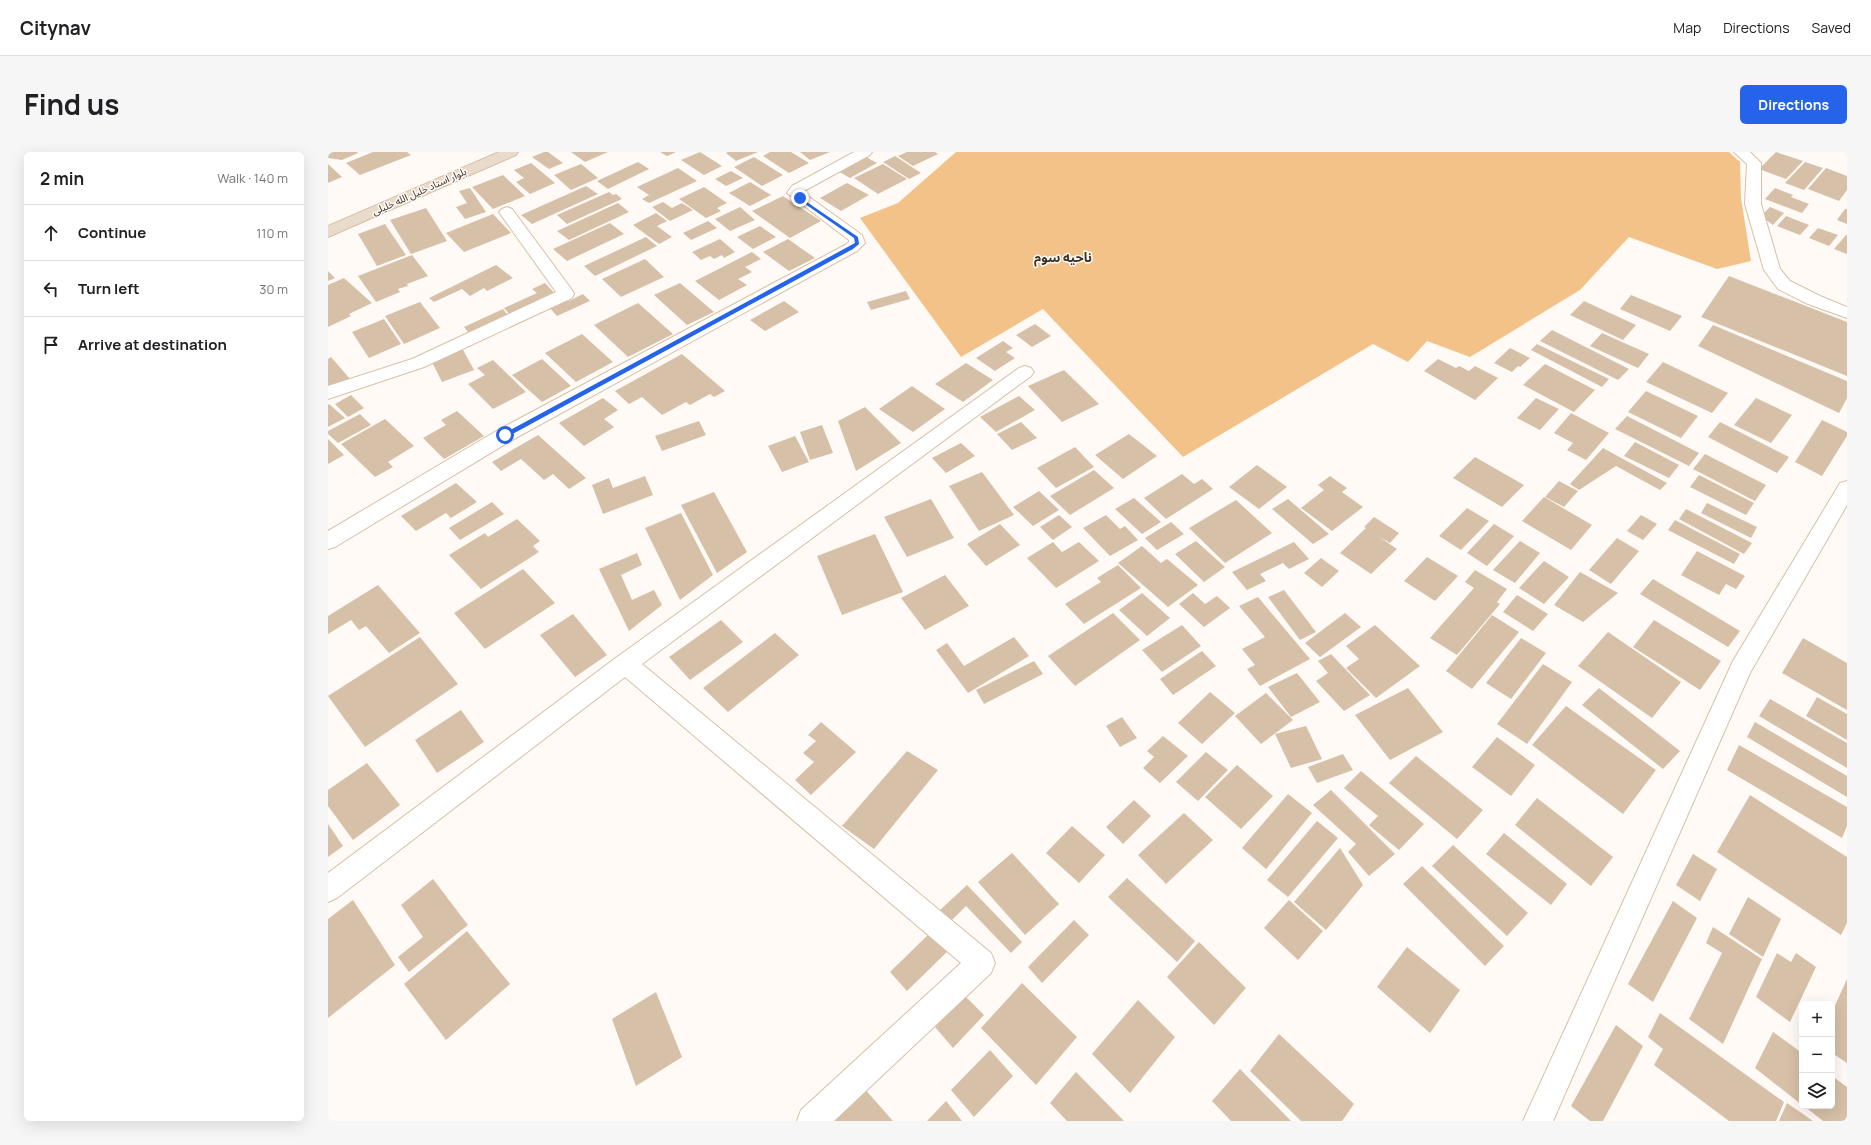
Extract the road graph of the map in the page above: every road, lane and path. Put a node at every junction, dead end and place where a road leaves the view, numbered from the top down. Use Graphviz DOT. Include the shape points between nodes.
graph roads {
  1 [pos="486,152"];
  2 [pos="512,152"];
  3 [pos="865,152"];
  4 [pos="1741,152"];
  5 [pos="507,212"];
  6 [pos="328,219"];
  7 [pos="328,232"];
  8 [pos="1847,313"];
  9 [pos="1025,372"];
  10 [pos="328,393"];
  11 [pos="1847,488"];
  12 [pos="328,541"];
  13 [pos="625,664"];
  14 [pos="328,889"];
  15 [pos="812,1121"];
  16 [pos="1538,1121"];
  1 -- 6 [label="main road, بلوار استاد خلیل الله خلیلی"];
  2 -- 7 [label="main road, بلوار استاد خلیل الله خلیلی"];
  3 -- 12 [label="street" via="797,189 794,194 856,238 857,243 851,248 505,435"];
  4 -- 8 [label="street" via="1754,163 1753,204 1772,270 1784,285"];
  5 -- 10 [label="street" via="566,294 418,363"];
  9 -- 13 [label="street"];
  11 -- 16 [label="street" via="1741,668"];
  13 -- 14 [label="street"];
  13 -- 15 [label="street" via="981,963"];
}
